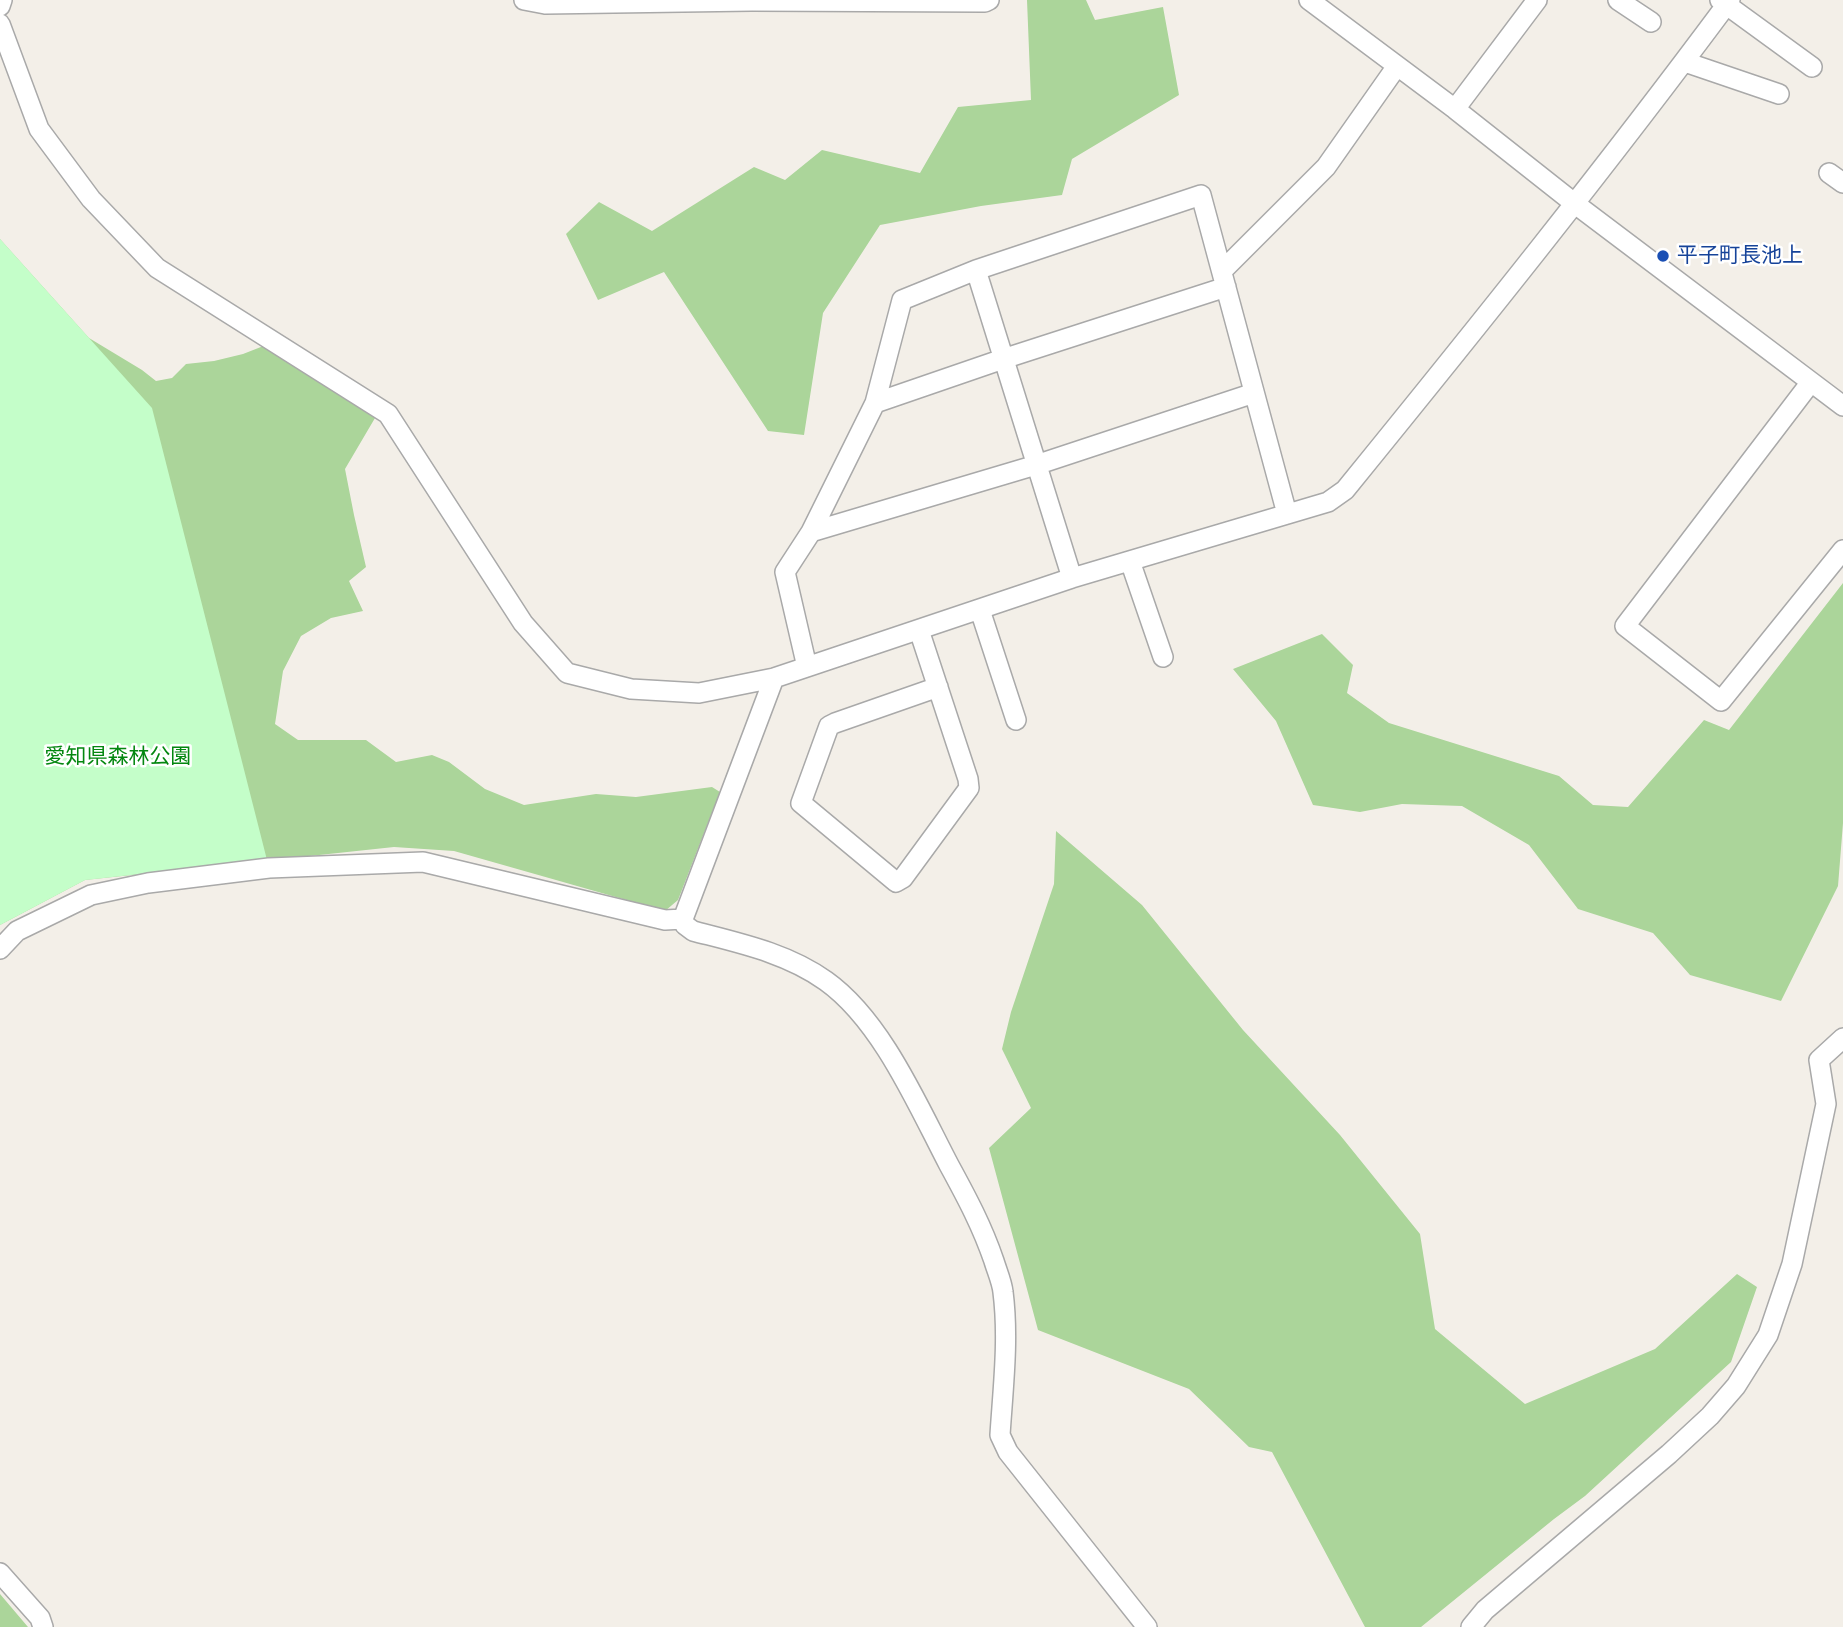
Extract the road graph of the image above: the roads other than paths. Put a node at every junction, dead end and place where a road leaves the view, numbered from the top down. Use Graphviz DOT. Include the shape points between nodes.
graph roads {
  1 [pos="2,0"];
  2 [pos="524,0"];
  3 [pos="989,0"];
  4 [pos="1309,0"];
  5 [pos="1537,0"];
  6 [pos="1618,0"];
  7 [pos="1726,2"];
  8 [pos="0,6"];
  9 [pos="1651,22"];
  10 [pos="0,24"];
  11 [pos="1685,62"];
  12 [pos="1397,66"];
  13 [pos="1812,66"];
  14 [pos="1779,94"];
  15 [pos="1455,109"];
  16 [pos="1574,203"];
  17 [pos="976,270"];
  18 [pos="1224,279"];
  19 [pos="1003,359"];
  20 [pos="1811,382"];
  21 [pos="1254,393"];
  22 [pos="875,403"];
  23 [pos="1843,406"];
  24 [pos="1037,466"];
  25 [pos="1287,514"];
  26 [pos="811,532"];
  27 [pos="1843,550"];
  28 [pos="1130,561"];
  29 [pos="1072,578"];
  30 [pos="980,610"];
  31 [pos="919,630"];
  32 [pos="1163,657"];
  33 [pos="807,667"];
  34 [pos="774,678"];
  35 [pos="938,687"];
  36 [pos="1016,720"];
  37 [pos="683,919"];
  38 [pos="0,949"];
  39 [pos="1843,1038"];
  40 [pos="0,1573"];
  41 [pos="43,1627"];
  42 [pos="1147,1627"];
  43 [pos="1471,1627"];
  1 -- 8 [label="street"];
  2 -- 3 [label="street" via="545,4"];
  4 -- 12 [label="street"];
  5 -- 15 [label="street"];
  6 -- 9 [label="street"];
  7 -- 11 [label="street"];
  7 -- 13 [label="street"];
  10 -- 34 [label="street" via="40,129 91,199 157,268 388,414 523,623 567,673 631,689 699,693"];
  11 -- 14 [label="street"];
  11 -- 16 [label="street"];
  12 -- 15 [label="street"];
  12 -- 18 [label="street" via="1326,167"];
  15 -- 16 [label="street"];
  16 -- 20 [label="street"];
  16 -- 25 [label="street" via="1345,490 1328,502"];
  17 -- 18 [label="street" via="1200,195"];
  17 -- 19 [label="street"];
  17 -- 22 [label="street" via="902,300"];
  18 -- 19 [label="street"];
  18 -- 21 [label="street"];
  19 -- 22 [label="street"];
  19 -- 24 [label="street"];
  20 -- 23 [label="street"];
  20 -- 27 [label="street" via="1625,626 1721,701"];
  21 -- 24 [label="street"];
  21 -- 25 [label="street"];
  22 -- 26 [label="street"];
  24 -- 26 [label="street"];
  24 -- 29 [label="street"];
  25 -- 28 [label="street"];
  26 -- 33 [label="street" via="785,572"];
  28 -- 29 [label="street"];
  28 -- 32 [label="street"];
  29 -- 30 [label="street"];
  30 -- 31 [label="street"];
  30 -- 36 [label="street"];
  31 -- 33 [label="street"];
  31 -- 35 [label="street"];
  33 -- 34 [label="street"];
  34 -- 37 [label="street"];
  35 -- 35 [label="street" via="969,788 896,882 801,803 829,726"];
  37 -- 38 [label="street" via="665,920 424,862 282,868 148,883 91,895 17,931"];
  37 -- 42 [label="street" via="693,930 771,952 826,981 867,1021 887,1049 974,1209 1003,1289 1003,1444"];
  39 -- 43 [label="street" via="1819,1060 1826,1104 1792,1264 1768,1335 1736,1386 1670,1454 1485,1610"];
  40 -- 41 [label="street"];
}
